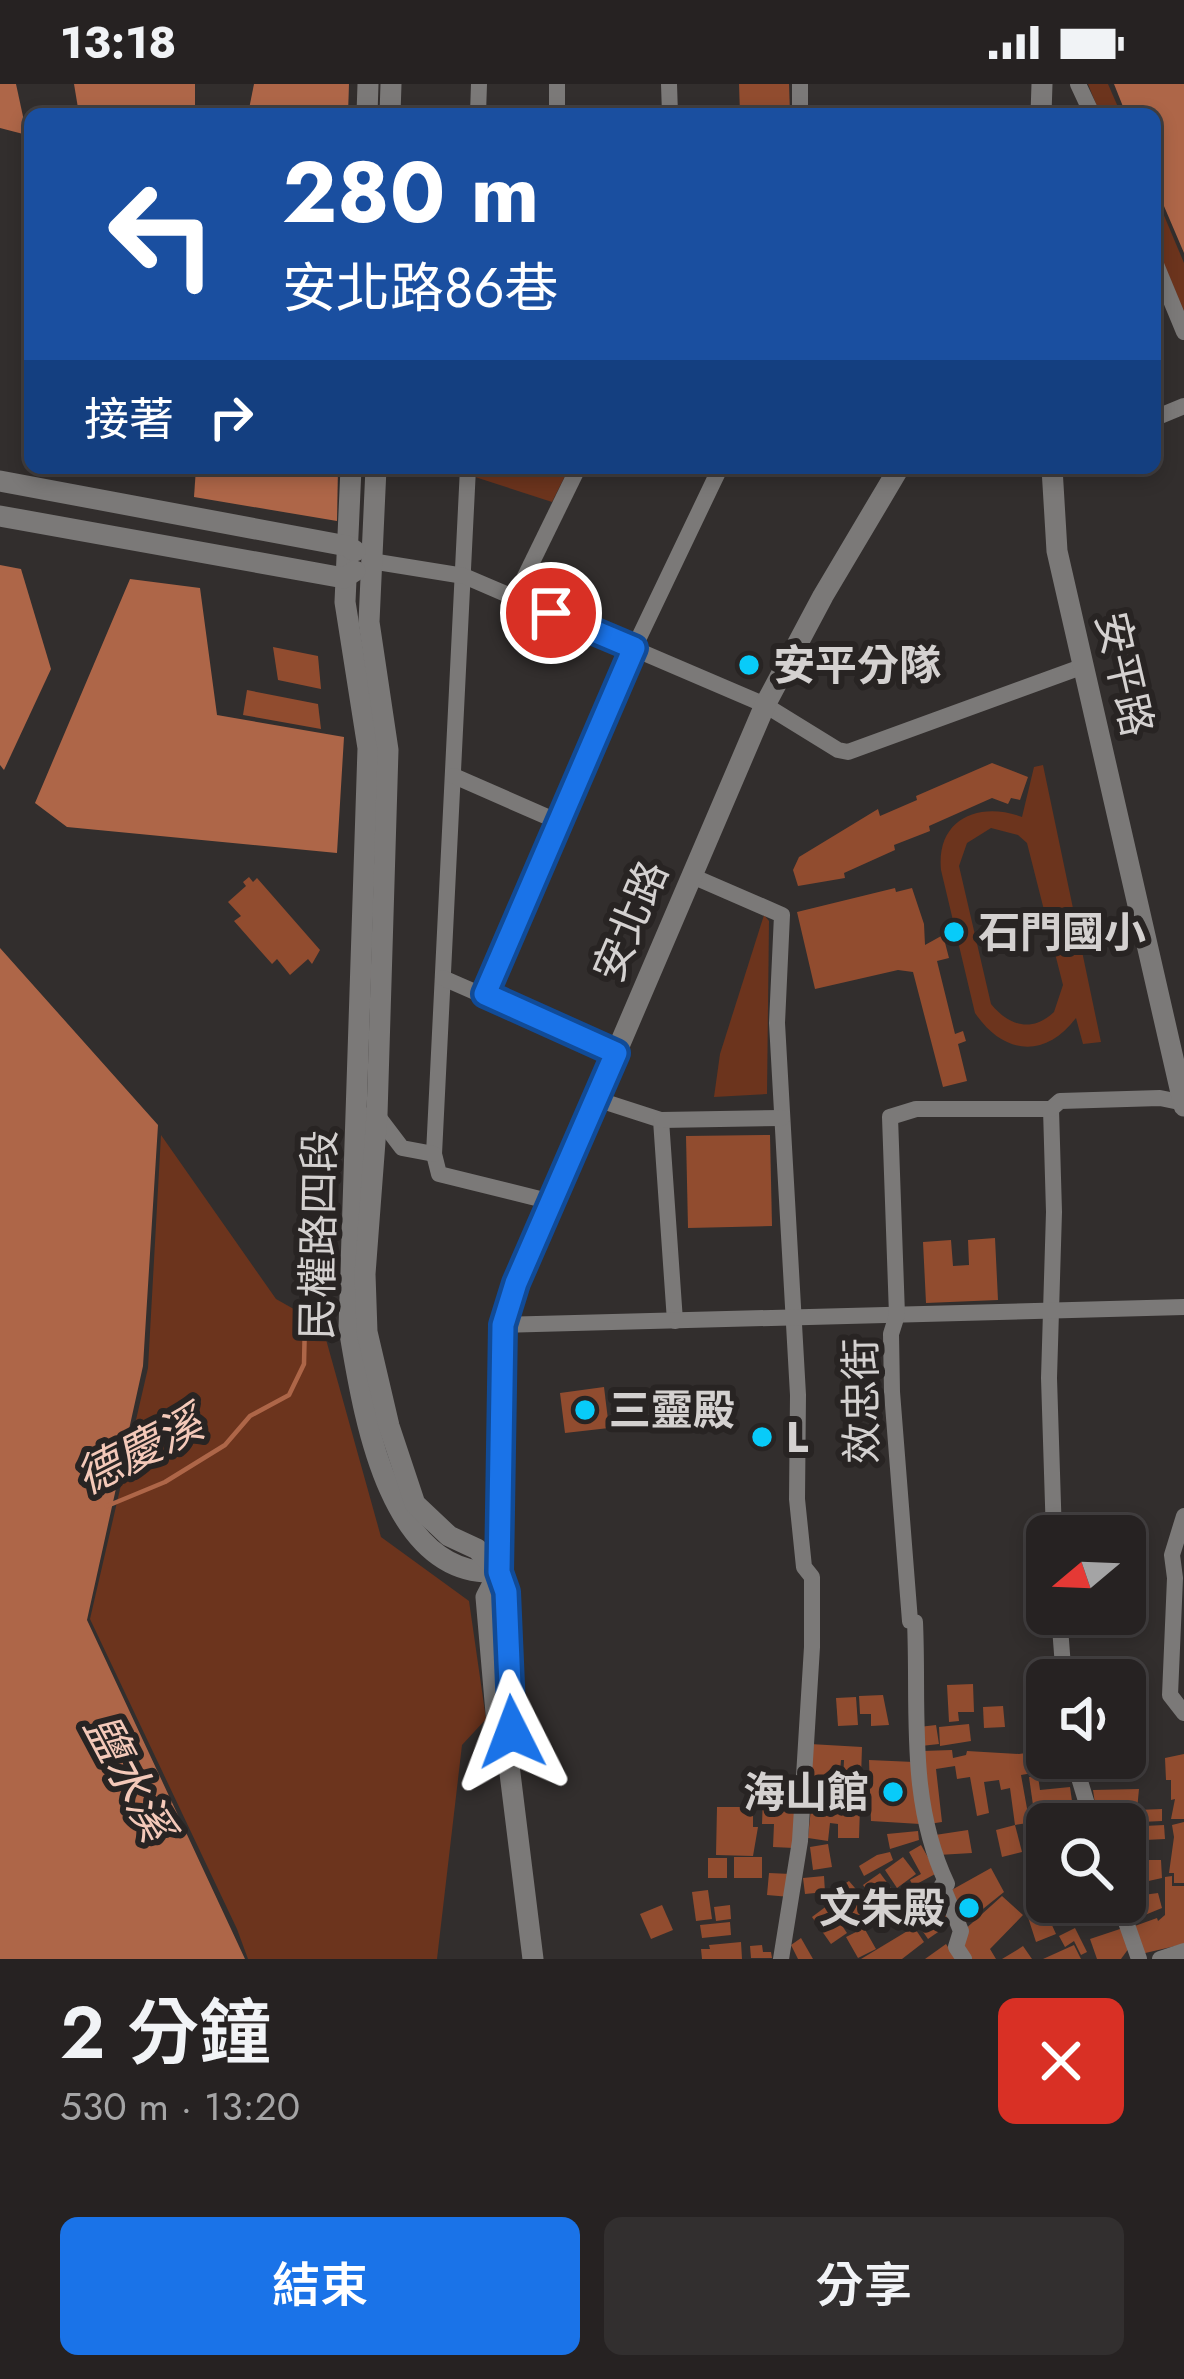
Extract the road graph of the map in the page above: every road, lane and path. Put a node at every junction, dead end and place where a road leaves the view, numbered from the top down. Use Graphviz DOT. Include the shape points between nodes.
graph roads {
  1 [pos="1161,276"];
  2 [pos="1184,332"];
  3 [pos="351,474"];
  4 [pos="376,474"];
  5 [pos="468,474"];
  6 [pos="575,474"];
  7 [pos="717,474"];
  8 [pos="895,474"];
  9 [pos="1052,474"];
  10 [pos="0,481"];
  11 [pos="0,516"];
  12 [pos="347,546"];
  13 [pos="371,561"];
  14 [pos="464,576"];
  15 [pos="344,578"];
  16 [pos="514,597"];
  17 [pos="634,648"];
  18 [pos="1084,666"];
  19 [pos="765,705"];
  20 [pos="454,776"];
  21 [pos="559,822"];
  22 [pos="692,877"];
  23 [pos="443,978"];
  24 [pos="485,994"];
  25 [pos="616,1053"];
  26 [pos="596,1099"];
  27 [pos="1184,1104"];
  28 [pos="1051,1109"];
  29 [pos="368,1114"];
  30 [pos="782,1118"];
  31 [pos="661,1120"];
  32 [pos="434,1154"];
  33 [pos="552,1202"];
  34 [pos="1184,1306"];
  35 [pos="1050,1311"];
  36 [pos="897,1315"];
  37 [pos="793,1317"];
  38 [pos="674,1321"];
  39 [pos="503,1325"];
  40 [pos="1054,1515"];
  41 [pos="1184,1516"];
  42 [pos="499,1572"];
  43 [pos="1184,1713"];
  44 [pos="1126,1923"];
  45 [pos="1184,1952"];
  46 [pos="533,1959"];
  47 [pos="781,1959"];
  48 [pos="964,1959"];
  49 [pos="1139,1959"];
  50 [pos="1160,1959"];
  1 -- 2 [label="street"];
  3 -- 12 [label="street, 民權路四段"];
  4 -- 13 [label="street, 民權路四段"];
  5 -- 14 [label="street"];
  6 -- 16 [label="street"];
  7 -- 17 [label="street"];
  8 -- 19 [label="street, 安北路"];
  9 -- 18 [label="street, 安平路" via="1057,551"];
  10 -- 12 [label="street"];
  11 -- 15 [label="street"];
  12 -- 13 [label="street"];
  12 -- 15 [label="street, 民權路四段"];
  13 -- 14 [label="street"];
  13 -- 15 [label="street"];
  13 -- 29 [label="street, 民權路四段" via="369,622 388,750"];
  14 -- 16 [label="street"];
  14 -- 20 [label="street"];
  15 -- 29 [label="street, 民權路四段" via="368,748"];
  16 -- 17 [label="street"];
  17 -- 19 [label="street"];
  17 -- 21 [label="street"];
  18 -- 19 [label="street" via="848,752"];
  18 -- 27 [label="street, 安平路"];
  19 -- 22 [label="street, 安北路"];
  20 -- 21 [label="street"];
  20 -- 23 [label="street"];
  21 -- 24 [label="street"];
  22 -- 25 [label="street, 安北路"];
  22 -- 30 [label="street" via="782,916"];
  23 -- 24 [label="street"];
  23 -- 32 [label="street"];
  24 -- 25 [label="street"];
  25 -- 26 [label="street, 安北路"];
  26 -- 31 [label="street"];
  26 -- 33 [label="street, 安北路"];
  27 -- 28 [label="street, 效忠街" via="1060,1101"];
  28 -- 35 [label="street"];
  28 -- 36 [label="street, 效忠街" via="916,1109 890,1117"];
  29 -- 32 [label="street" via="402,1148"];
  29 -- 42 [label="street, 民權路四段" via="367,1333 389,1426 415,1504"];
  30 -- 31 [label="street"];
  30 -- 37 [label="street"];
  31 -- 38 [label="street"];
  32 -- 33 [label="street" via="439,1174"];
  33 -- 39 [label="street, 安北路"];
  34 -- 35 [label="street"];
  35 -- 36 [label="street"];
  35 -- 40 [label="street"];
  36 -- 37 [label="street"];
  36 -- 48 [label="street, 效忠街" via="892,1392 915,1622 915,1748 933,1854"];
  37 -- 38 [label="street"];
  37 -- 47 [label="street" via="797,1499 812,1577 812,1647 800,1840"];
  38 -- 39 [label="street"];
  39 -- 42 [label="street, 安北路"];
  41 -- 43 [label="street" via="1172,1555 1170,1695"];
  42 -- 46 [label="street, 安北路" via="486,1597 498,1736 506,1742"];
  44 -- 49 [label="street"];
  45 -- 50 [label="street"];
}
